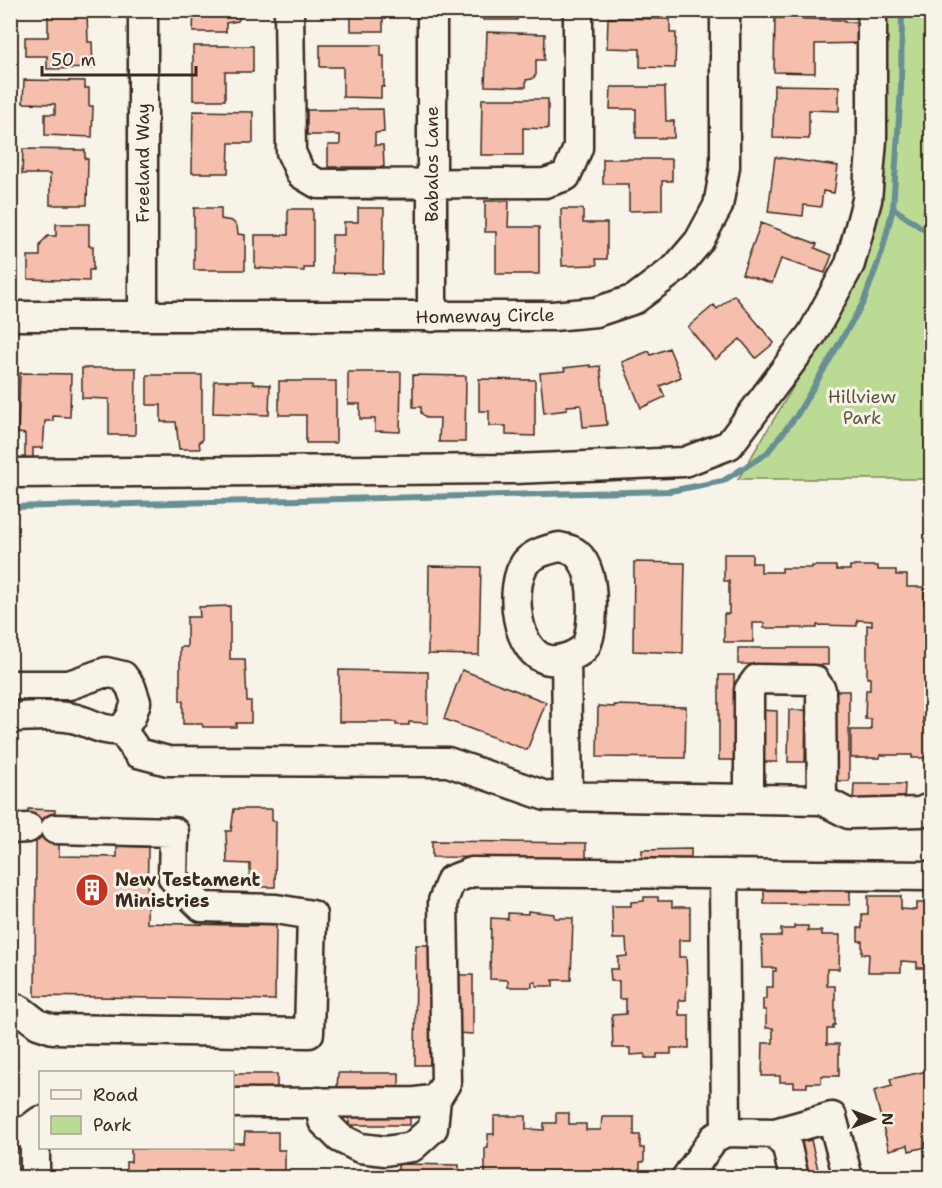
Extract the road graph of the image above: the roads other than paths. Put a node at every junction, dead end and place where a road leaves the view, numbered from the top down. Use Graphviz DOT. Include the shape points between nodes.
graph roads {
  1 [pos="143,10"];
  2 [pos="289,10"];
  3 [pos="432,10"];
  4 [pos="578,10"];
  5 [pos="725,10"];
  6 [pos="872,10"];
  7 [pos="432,183"];
  8 [pos="143,315"];
  9 [pos="10,316"];
  10 [pos="432,317"];
  11 [pos="10,473"];
  12 [pos="566,658"];
  13 [pos="10,685"];
  14 [pos="10,717"];
  15 [pos="122,730"];
  16 [pos="568,797"];
  17 [pos="749,798"];
  18 [pos="822,800"];
  19 [pos="932,807"];
  20 [pos="31,829"];
  21 [pos="724,874"];
  22 [pos="932,876"];
  23 [pos="16,1008"];
  24 [pos="436,1099"];
  25 [pos="319,1102"];
  26 [pos="234,1103"];
  27 [pos="726,1132"];
  28 [pos="775,1133"];
  29 [pos="686,1178"];
  30 [pos="794,1178"];
  31 [pos="848,1178"];
  1 -- 8 [label="street, Freeland Way"];
  2 -- 7 [label="street" via="291,152 301,174 318,184"];
  3 -- 7 [label="street, Babalos Lane"];
  4 -- 7 [label="street" via="578,148 566,176 545,183"];
  5 -- 10 [label="street, Homeway Circle" via="725,167 718,206 699,241 676,268 635,299 596,312"];
  6 -- 11 [label="street" via="872,140 867,200 850,264 812,334 729,445 684,462 514,469"];
  7 -- 10 [label="street, Babalos Lane"];
  8 -- 9 [label="street, Homeway Circle"];
  8 -- 10 [label="street, Homeway Circle"];
  12 -- 16 [label="street"];
  13 -- 15 [label="street" via="69,685 106,672 123,676 136,702"];
  14 -- 15 [label="street" via="75,718 109,731"];
  15 -- 16 [label="street" via="138,753 168,761 448,762 546,796"];
  16 -- 17 [label="street"];
  17 -- 18 [label="street"];
  17 -- 18 [label="street" via="749,690 757,679 814,680 821,690"];
  18 -- 19 [label="street" via="849,814 920,812"];
  20 -- 23 [label="street" via="174,832 173,878 202,907 276,909 312,915 309,1033 53,1029 38,1024"];
  21 -- 22 [label="street"];
  21 -- 24 [label="street" via="472,872 451,880 442,901 446,1083"];
  21 -- 27 [label="street"];
  24 -- 25 [label="street"];
  24 -- 25 [label="street" via="433,1128 412,1146 385,1151 360,1148 340,1138 324,1121"];
  25 -- 26 [label="street"];
  27 -- 28 [label="street"];
  27 -- 29 [label="street" via="714,1138"];
  28 -- 30 [label="street" via="787,1147"];
  28 -- 31 [label="street" via="832,1117"];
}
